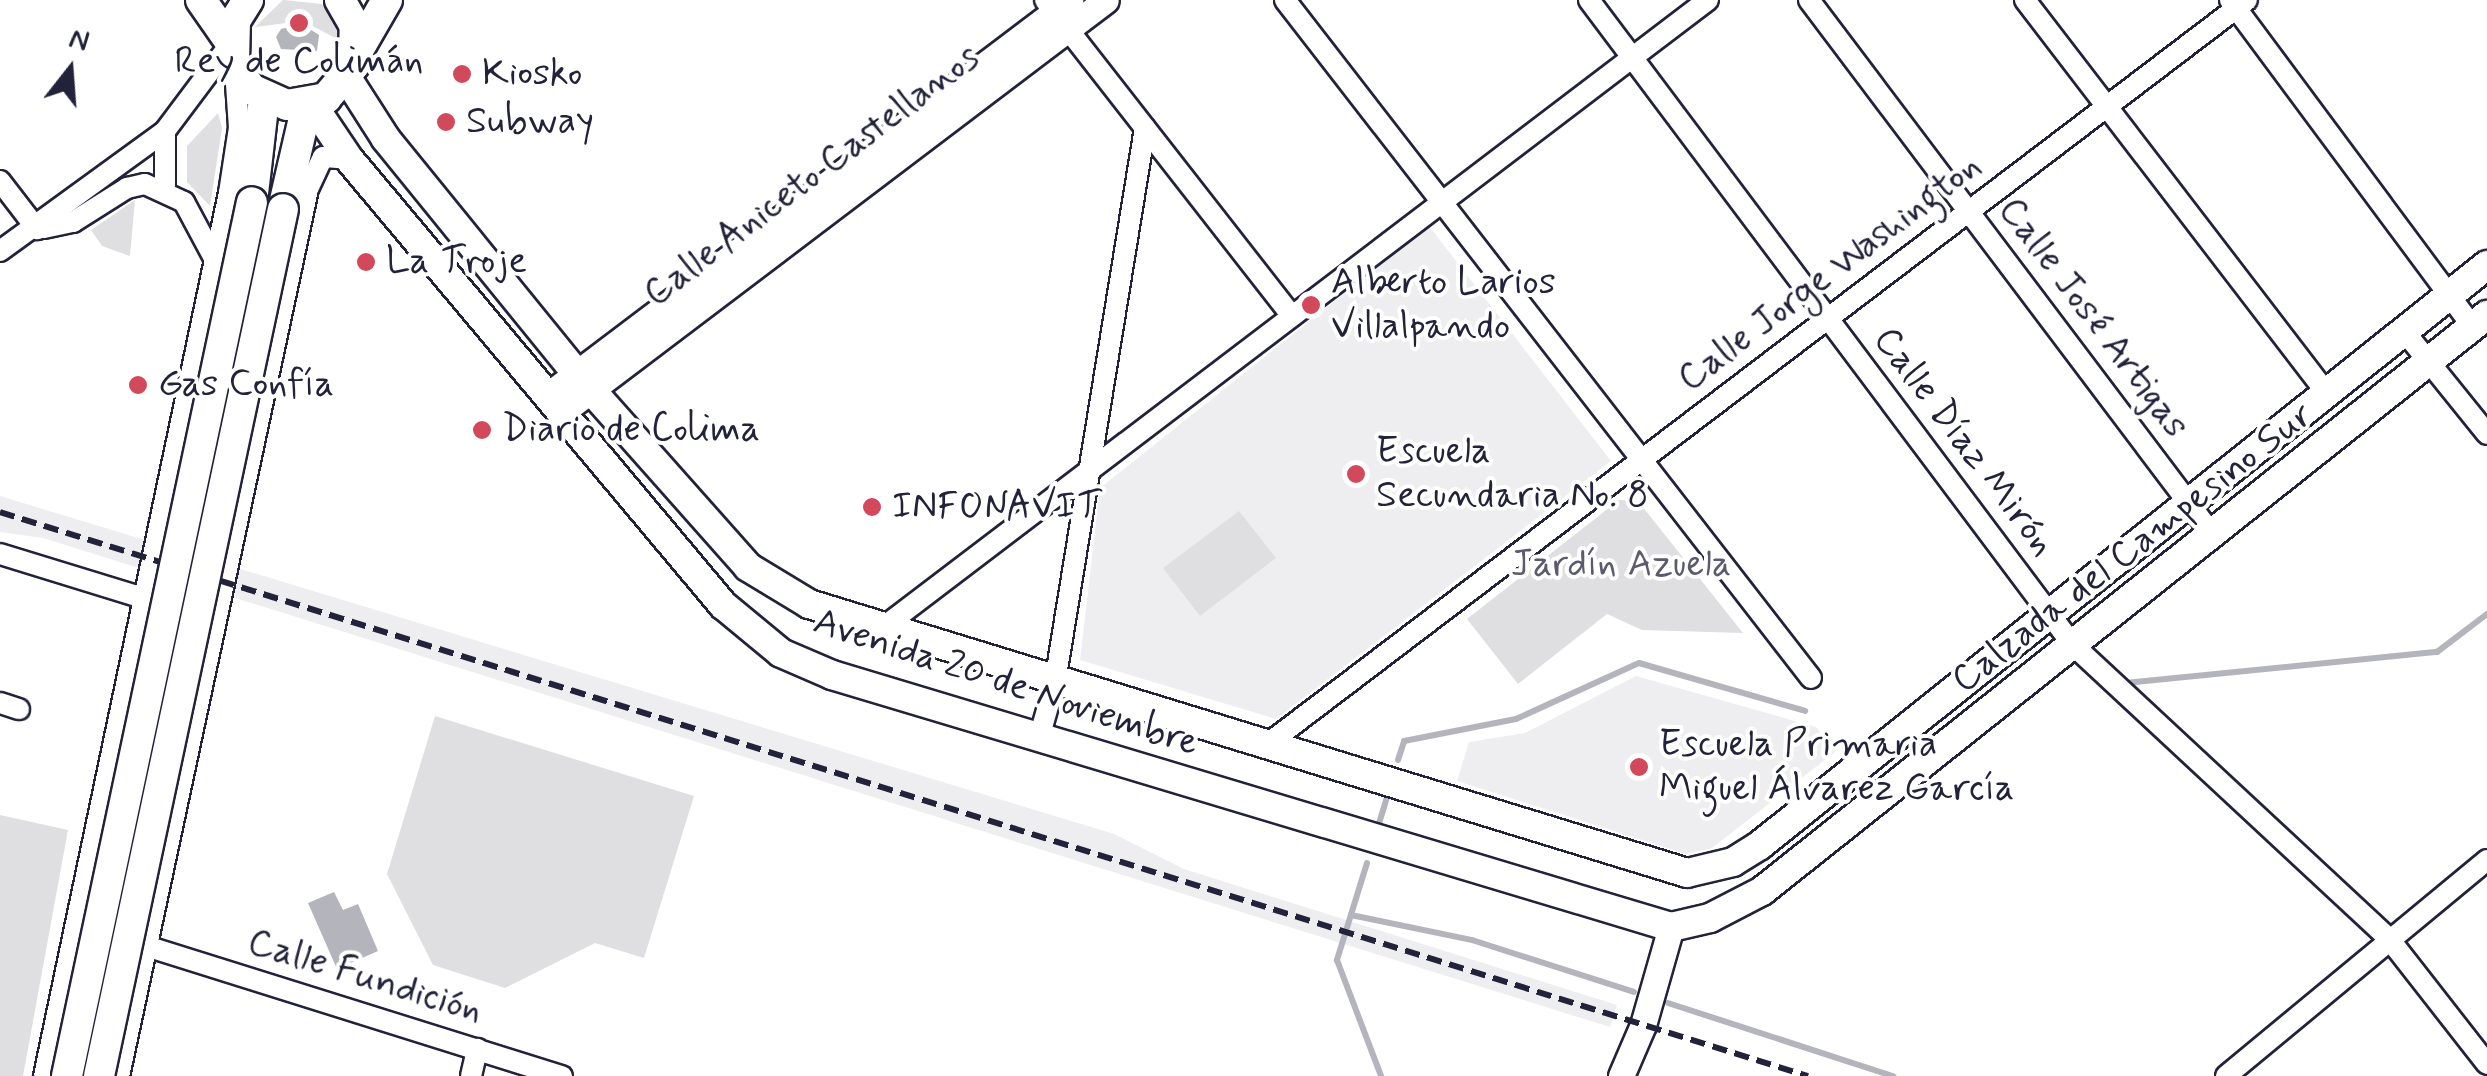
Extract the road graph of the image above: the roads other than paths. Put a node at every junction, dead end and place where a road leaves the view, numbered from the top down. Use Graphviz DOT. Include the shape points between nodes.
graph roads {
  1 [pos="201,0"];
  2 [pos="248,0"];
  3 [pos="340,0"];
  4 [pos="387,0"];
  5 [pos="1106,0"];
  6 [pos="1285,0"];
  7 [pos="1590,0"];
  8 [pos="1708,0"];
  9 [pos="1809,0"];
  10 [pos="2025,0"];
  11 [pos="2238,3"];
  12 [pos="1060,10"];
  13 [pos="232,53"];
  14 [pos="1632,58"];
  15 [pos="352,65"];
  16 [pos="264,98"];
  17 [pos="309,104"];
  18 [pos="2107,106"];
  19 [pos="1145,128"];
  20 [pos="165,131"];
  21 [pos="349,159"];
  22 [pos="0,181"];
  23 [pos="166,188"];
  24 [pos="1442,202"];
  25 [pos="1969,212"];
  26 [pos="37,230"];
  27 [pos="0,251"];
  28 [pos="215,259"];
  29 [pos="2487,265"];
  30 [pos="2450,295"];
  31 [pos="1292,316"];
  32 [pos="1828,318"];
  33 [pos="2480,321"];
  34 [pos="2404,332"];
  35 [pos="2428,362"];
  36 [pos="584,382"];
  37 [pos="2327,393"];
  38 [pos="555,403"];
  39 [pos="2487,434"];
  40 [pos="1642,460"];
  41 [pos="1090,469"];
  42 [pos="2189,503"];
  43 [pos="164,508"];
  44 [pos="234,528"];
  45 [pos="2212,534"];
  46 [pos="0,554"];
  47 [pos="147,592"];
  48 [pos="218,603"];
  49 [pos="2050,614"];
  50 [pos="881,629"];
  51 [pos="2072,645"];
  52 [pos="1812,678"];
  53 [pos="1055,682"];
  54 [pos="1039,738"];
  55 [pos="1265,746"];
  56 [pos="2487,860"];
  57 [pos="1706,872"];
  58 [pos="1671,927"];
  59 [pos="2390,940"];
  60 [pos="146,946"];
  61 [pos="477,1049"];
  62 [pos="2487,1064"];
  63 [pos="44,1076"];
  64 [pos="67,1076"];
  65 [pos="99,1076"];
  66 [pos="119,1076"];
  67 [pos="471,1076"];
  68 [pos="562,1076"];
  69 [pos="1620,1076"];
  70 [pos="2226,1076"];
  1 -- 13 [label="main road"];
  2 -- 13 [label="main road"];
  3 -- 15 [label="main road" via="355,26"];
  4 -- 15 [label="main road"];
  5 -- 12 [label="street, Calle Aniceto Castellanos"];
  6 -- 24 [label="street"];
  7 -- 14 [label="street, Calle Díaz Mirón"];
  8 -- 14 [label="street"];
  9 -- 25 [label="street, Calle José Artigas"];
  10 -- 18 [label="street"];
  11 -- 18 [label="street, Calle Jorge Washington"];
  11 -- 30 [label="street"];
  12 -- 19 [label="street"];
  12 -- 36 [label="street, Calle Aniceto Castellanos"];
  13 -- 16 [label="main road"];
  13 -- 20 [label="street"];
  13 -- 28 [label="street" via="239,128"];
  14 -- 24 [label="street"];
  14 -- 32 [label="street, Calle Díaz Mirón"];
  15 -- 17 [label="main road"];
  15 -- 36 [label="main road, Avenida 20 de Noviembre" via="386,140"];
  16 -- 17 [label="main road"];
  16 -- 64 [label="main road, bridge" via="252,202"];
  17 -- 21 [label="main road, Avenida 20 de Noviembre"];
  17 -- 65 [label="main road, bridge"];
  18 -- 25 [label="street, Calle Jorge Washington"];
  18 -- 37 [label="street"];
  19 -- 31 [label="street"];
  19 -- 41 [label="street"];
  20 -- 23 [label="street"];
  20 -- 26 [label="street"];
  21 -- 38 [label="main road, Avenida 20 de Noviembre"];
  21 -- 44 [label="street" via="322,157 313,169"];
  22 -- 26 [label="street"];
  23 -- 26 [label="street" via="127,188 73,222"];
  23 -- 28 [label="street" via="197,218"];
  24 -- 31 [label="street"];
  24 -- 40 [label="street"];
  25 -- 32 [label="street, Calle Jorge Washington"];
  25 -- 42 [label="street, Calle José Artigas"];
  26 -- 27 [label="street"];
  28 -- 43 [label="street"];
  29 -- 30 [label="main road, Calzada del Campesino Sur"];
  30 -- 33 [label="street"];
  30 -- 34 [label="main road, Calzada del Campesino Sur"];
  31 -- 41 [label="street"];
  32 -- 40 [label="street, Calle Jorge Washington"];
  32 -- 49 [label="street, Calle Díaz Mirón"];
  33 -- 35 [label="main road, Calzada del Campesino Sur"];
  34 -- 35 [label="street"];
  34 -- 37 [label="main road, Calzada del Campesino Sur"];
  35 -- 39 [label="street"];
  35 -- 45 [label="main road, Calzada del Campesino Sur"];
  36 -- 38 [label="street, Calle Aniceto Castellanos"];
  36 -- 50 [label="main road, Avenida 20 de Noviembre" via="748,567 810,604"];
  37 -- 42 [label="main road, Calzada del Campesino Sur"];
  38 -- 54 [label="main road, Avenida 20 de Noviembre" via="724,605 781,653"];
  40 -- 52 [label="street"];
  40 -- 55 [label="street, Calle Jorge Washington"];
  41 -- 50 [label="street"];
  41 -- 53 [label="street"];
  42 -- 45 [label="street, Calle José Artigas"];
  42 -- 49 [label="main road, Calzada del Campesino Sur"];
  43 -- 44 [label="street" via="171,527 189,540 223,540"];
  43 -- 47 [label="street"];
  44 -- 48 [label="street"];
  45 -- 51 [label="main road, Calzada del Campesino Sur"];
  46 -- 47 [label="street"];
  47 -- 48 [label="street" via="181,578 209,589"];
  47 -- 63 [label="street"];
  48 -- 60 [label="street"];
  49 -- 51 [label="street, Calle Díaz Mirón"];
  49 -- 57 [label="main road, Calzada del Campesino Sur" via="1760,845"];
  50 -- 53 [label="main road, Avenida 20 de Noviembre"];
  51 -- 58 [label="main road, Calzada del Campesino Sur" via="1762,891 1710,918"];
  51 -- 59 [label="street, Calle Díaz Mirón"];
  53 -- 54 [label="street"];
  53 -- 55 [label="main road, Avenida 20 de Noviembre"];
  54 -- 58 [label="main road, Avenida 20 de Noviembre"];
  55 -- 57 [label="main road, Avenida 20 de Noviembre" via="1664,868"];
  56 -- 59 [label="street"];
  58 -- 69 [label="street" via="1643,1026"];
  59 -- 62 [label="street, Calle Díaz Mirón"];
  59 -- 70 [label="street"];
  60 -- 61 [label="street, Calle Fundición"];
  60 -- 66 [label="street"];
  61 -- 67 [label="street"];
  61 -- 68 [label="street, Calle Fundición"];
}
